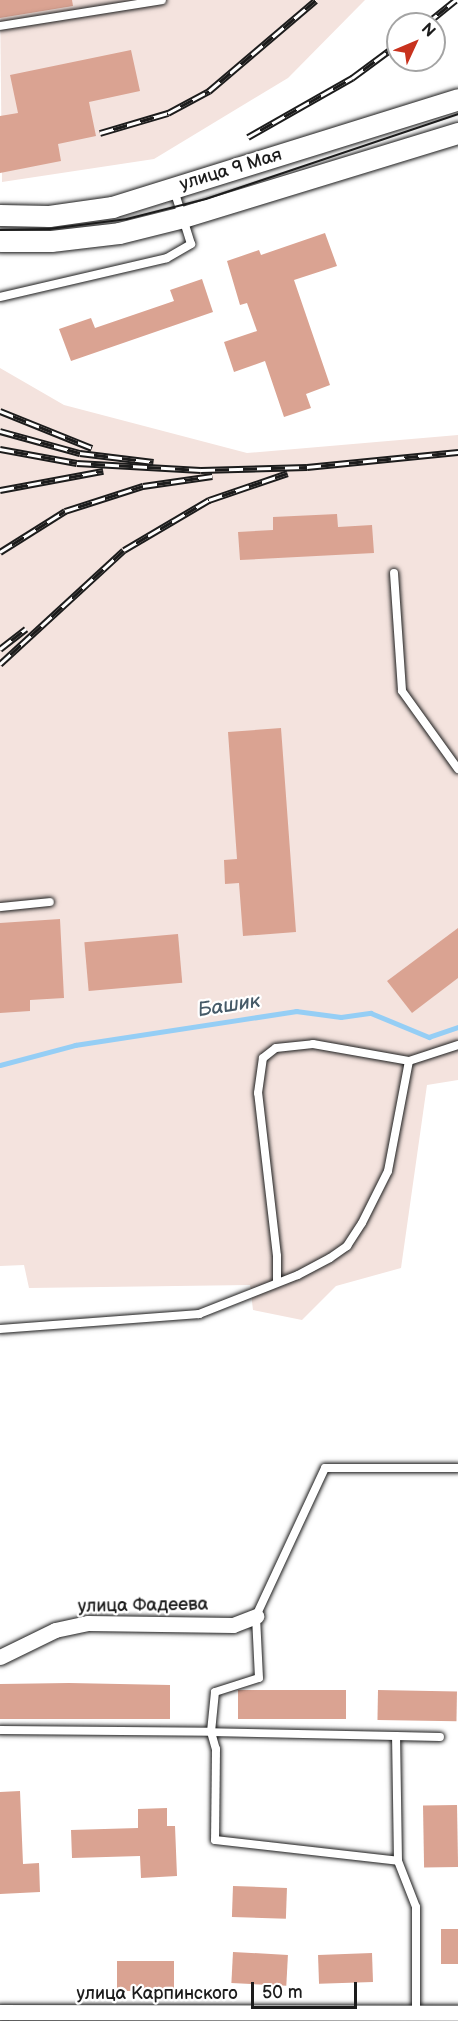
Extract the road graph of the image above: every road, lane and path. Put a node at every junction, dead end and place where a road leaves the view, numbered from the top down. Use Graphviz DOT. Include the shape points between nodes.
graph roads {
  1 [pos="162,0"];
  2 [pos="0,26"];
  3 [pos="458,99"];
  4 [pos="458,133"];
  5 [pos="173,189"];
  6 [pos="0,216"];
  7 [pos="183,218"];
  8 [pos="0,241"];
  9 [pos="2,299"];
  10 [pos="394,573"];
  11 [pos="458,768"];
  12 [pos="50,902"];
  13 [pos="0,907"];
  14 [pos="458,1046"];
  15 [pos="409,1061"];
  16 [pos="277,1282"];
  17 [pos="0,1329"];
  18 [pos="458,1468"];
  19 [pos="256,1616"];
  20 [pos="0,1657"];
  21 [pos="0,1730"];
  22 [pos="211,1732"];
  23 [pos="396,1736"];
  24 [pos="440,1737"];
  25 [pos="398,1860"];
  26 [pos="0,2012"];
  27 [pos="458,2013"];
  28 [pos="408,2016"];
  29 [pos="210,2018"];
  1 -- 2 [label="lane"];
  3 -- 5 [label="main road, улица 9 Мая"];
  4 -- 7 [label="main road, улица 9 Мая"];
  5 -- 6 [label="main road, улица 9 Мая" via="112,207 49,216"];
  5 -- 7 [label="lane"];
  7 -- 8 [label="main road, улица 9 Мая" via="119,233 51,241"];
  7 -- 9 [label="lane" via="191,244 167,258"];
  10 -- 11 [label="lane" via="402,691"];
  12 -- 13 [label="lane"];
  14 -- 15 [label="lane"];
  15 -- 16 [label="lane" via="388,1171 362,1223 347,1246 330,1258"];
  15 -- 16 [label="lane" via="313,1044 276,1048 263,1058 258,1093 278,1256"];
  16 -- 17 [label="lane" via="199,1314"];
  18 -- 19 [label="lane" via="325,1468"];
  19 -- 20 [label="street, улица Фадеева" via="233,1625 88,1623 55,1630"];
  19 -- 22 [label="lane" via="261,1671 253,1681 215,1692"];
  21 -- 22 [label="lane"];
  22 -- 23 [label="lane"];
  22 -- 25 [label="lane" via="216,1749 215,1840"];
  23 -- 24 [label="lane"];
  23 -- 25 [label="lane"];
  25 -- 28 [label="lane" via="416,1907"];
  26 -- 29 [label="street, улица Карпинского"];
  27 -- 28 [label="street, улица Карпинского"];
  28 -- 29 [label="street, улица Карпинского"];
}
